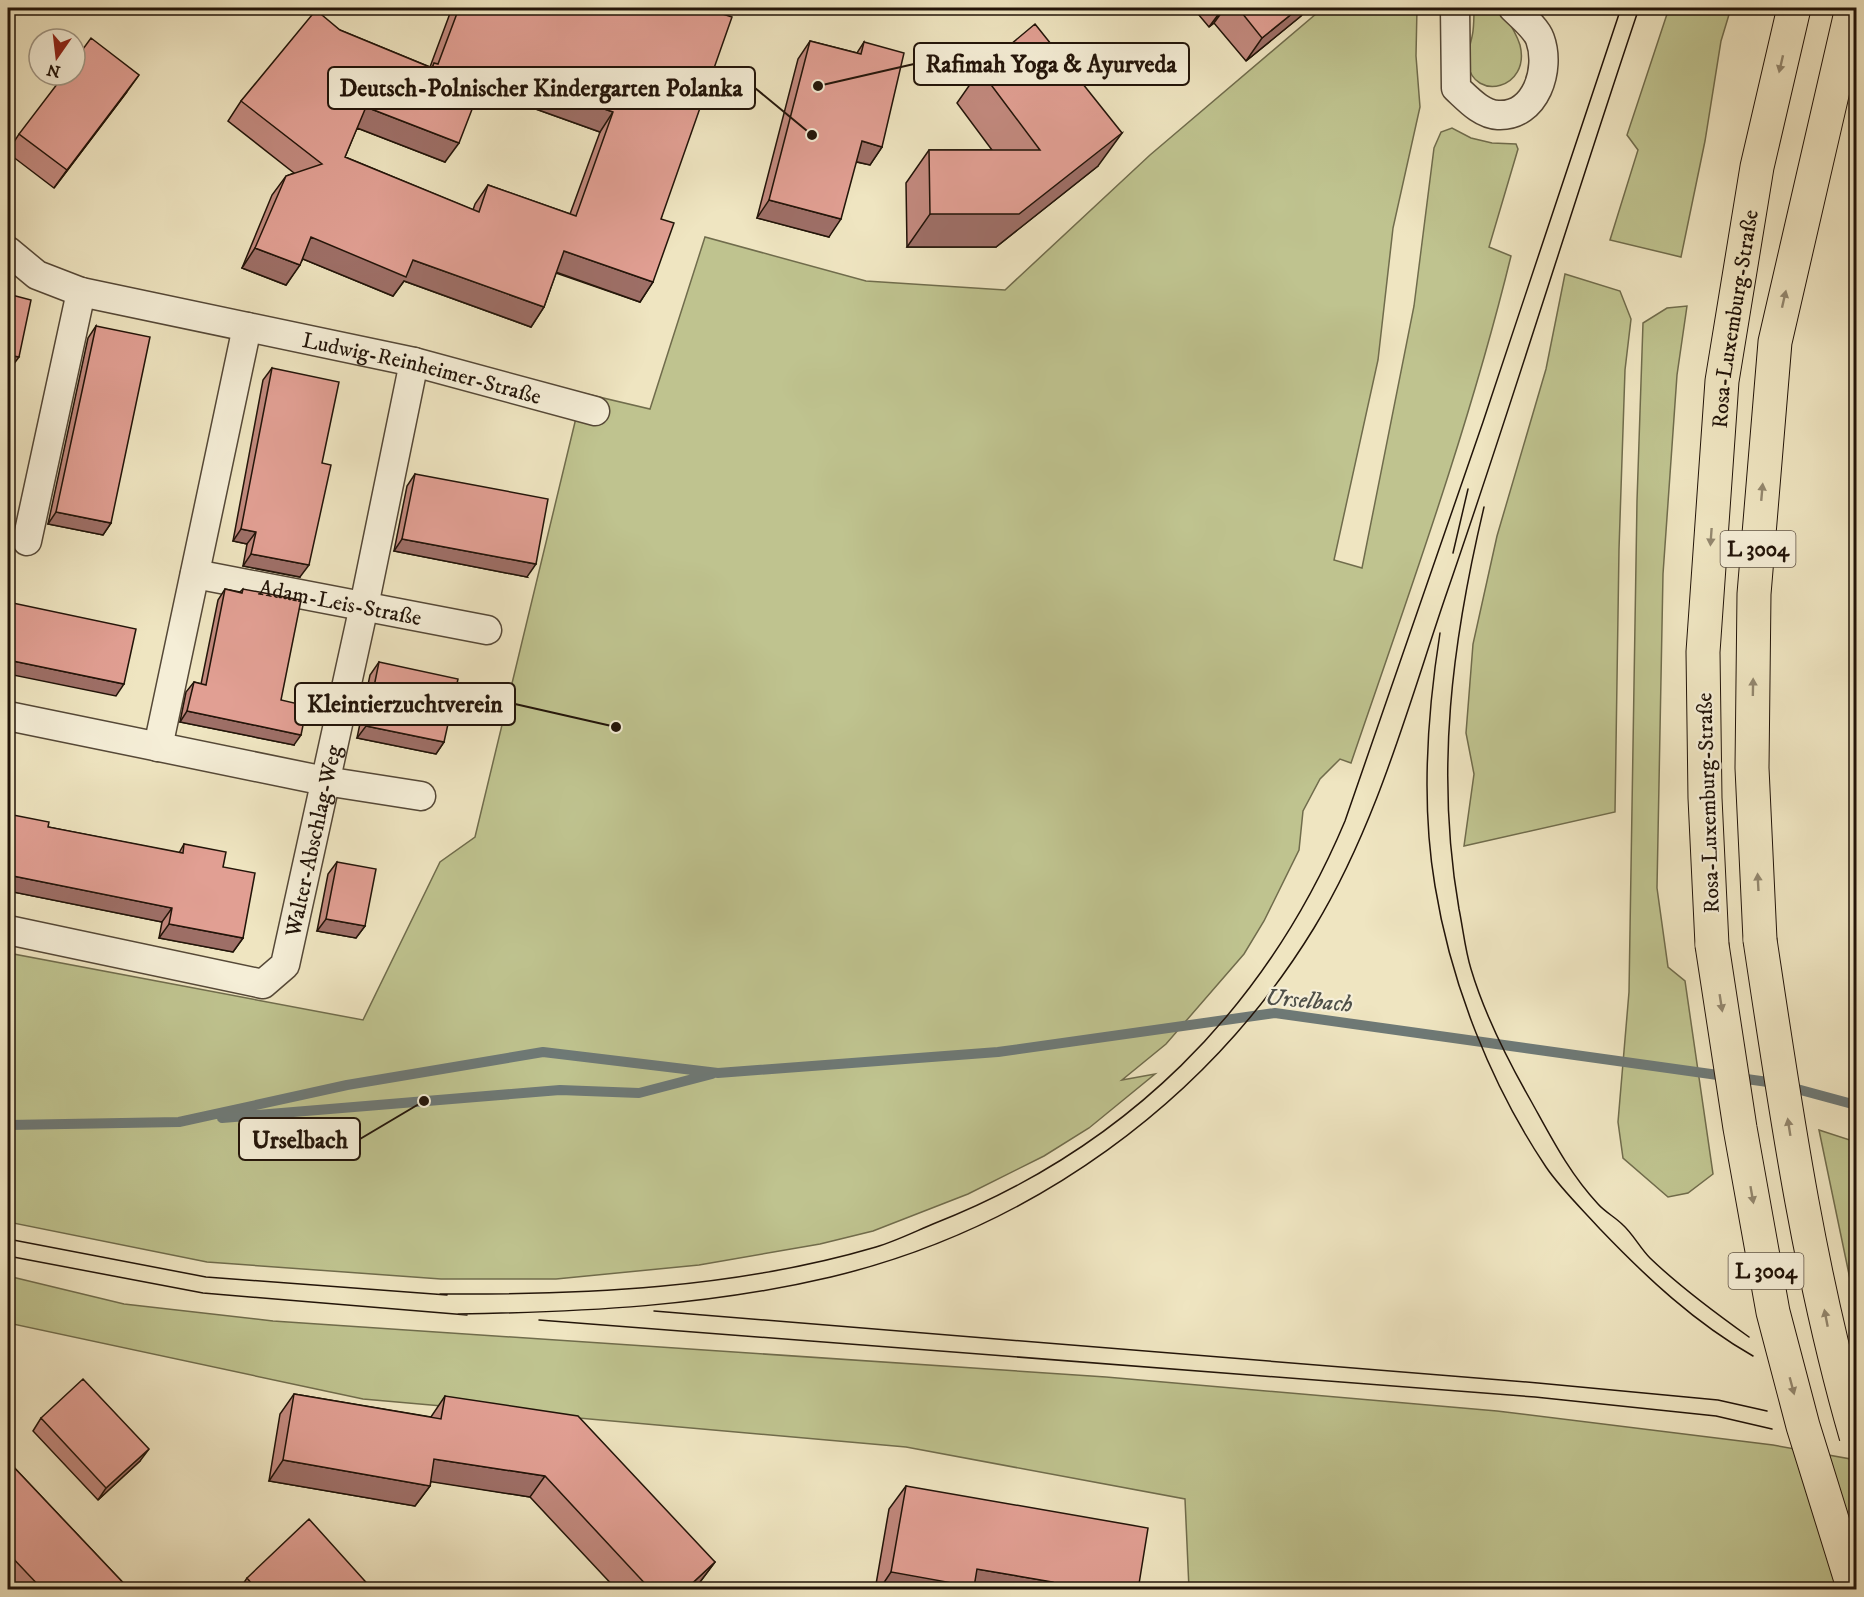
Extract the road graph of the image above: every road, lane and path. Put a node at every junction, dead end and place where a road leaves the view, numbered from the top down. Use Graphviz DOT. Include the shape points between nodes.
graph roads {
  1 [pos="1455,8"];
  2 [pos="1513,8"];
  3 [pos="1794,8"];
  4 [pos="1852,8"];
  5 [pos="8,251"];
  6 [pos="81,292"];
  7 [pos="247,327"];
  8 [pos="414,362"];
  9 [pos="594,411"];
  10 [pos="27,541"];
  11 [pos="195,574"];
  12 [pos="364,606"];
  13 [pos="487,630"];
  14 [pos="8,716"];
  15 [pos="158,747"];
  16 [pos="326,781"];
  17 [pos="421,796"];
  18 [pos="8,930"];
  19 [pos="1857,1436"];
  20 [pos="1854,1590"];
  1 -- 2 [label="street" via="1456,88 1476,107 1498,115 1521,111 1539,89 1545,60 1539,37"];
  3 -- 20 [label="highway, Rosa-Luxemburg-Straße / L 3004, one-way, bridge" via="1756,167 1722,381 1703,652 1705,798 1712,945 1773,1312 1803,1426"];
  19 -- 4 [label="highway, Rosa-Luxemburg-Straße / L 3004, one-way, bridge" via="1833,1358 1760,940 1752,768 1754,594 1775,342"];
  5 -- 6 [label="street, Ludwig-Reinheimer-Straße" via="37,275"];
  6 -- 7 [label="street, Ludwig-Reinheimer-Straße"];
  6 -- 10 [label="street"];
  7 -- 8 [label="street, Ludwig-Reinheimer-Straße"];
  7 -- 11 [label="street"];
  8 -- 9 [label="street, Ludwig-Reinheimer-Straße"];
  8 -- 12 [label="street, Walter-Abschlag-Weg"];
  11 -- 12 [label="street, Adam-Leis-Straße"];
  11 -- 15 [label="street"];
  12 -- 13 [label="street, Adam-Leis-Straße"];
  12 -- 16 [label="street, Walter-Abschlag-Weg"];
  14 -- 15 [label="street"];
  15 -- 16 [label="street"];
  16 -- 17 [label="street"];
  16 -- 18 [label="street, Walter-Abschlag-Weg" via="285,965 263,984"];
}
